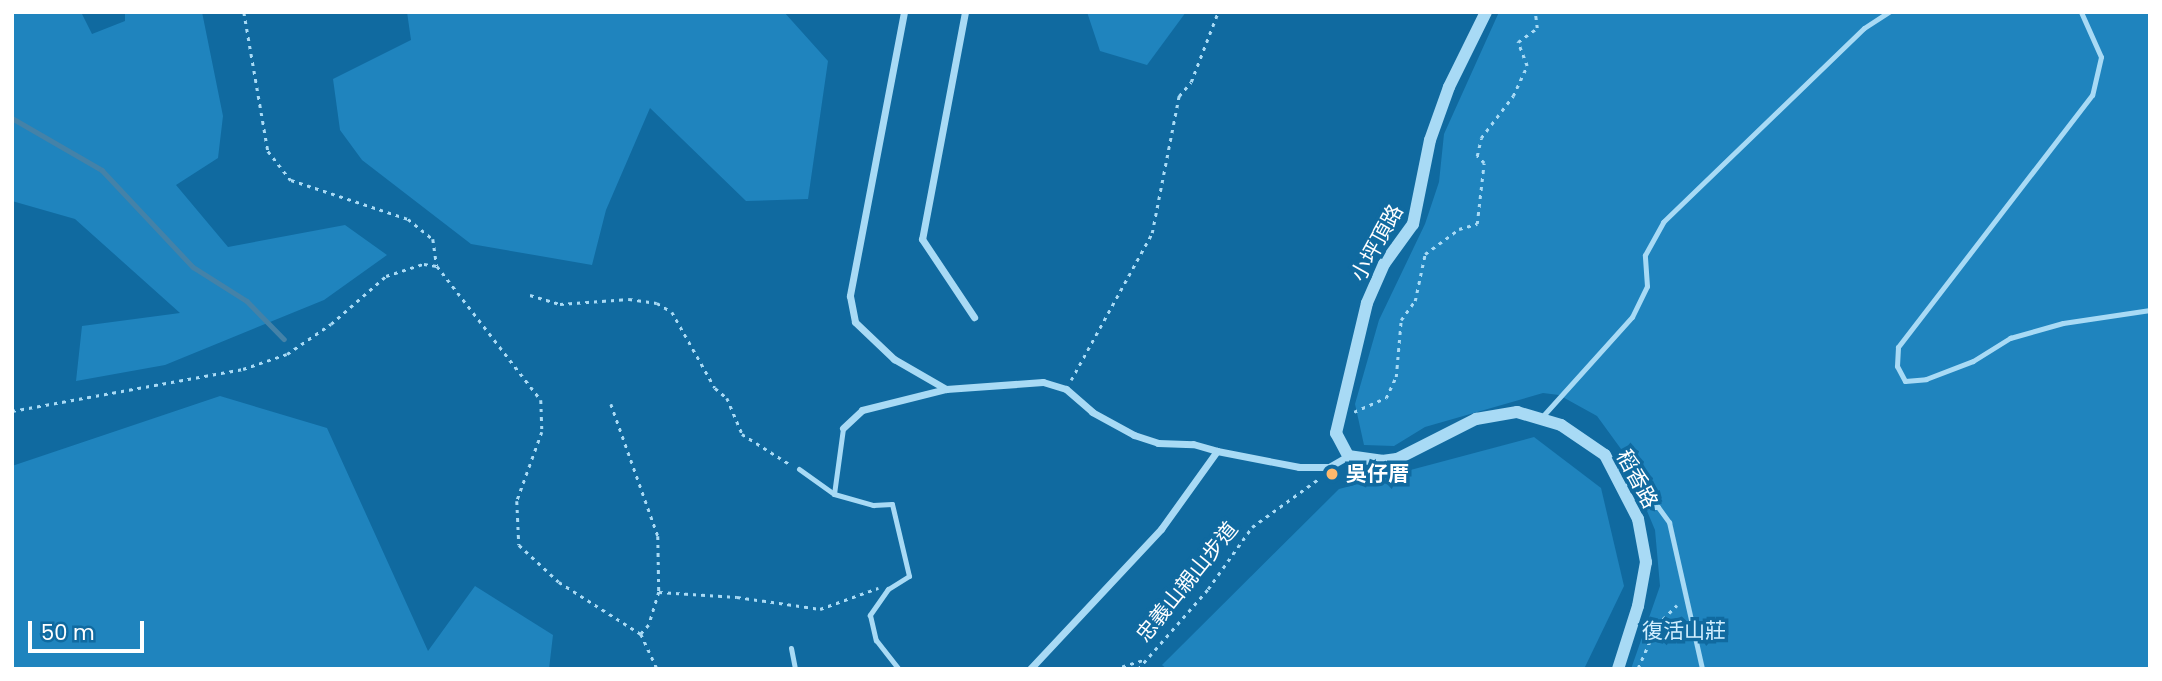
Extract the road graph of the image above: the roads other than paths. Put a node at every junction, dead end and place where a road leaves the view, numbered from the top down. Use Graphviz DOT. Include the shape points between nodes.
graph roads {
  1 [pos="904,12"];
  2 [pos="965,12"];
  3 [pos="1486,12"];
  4 [pos="1889,12"];
  5 [pos="2081,12"];
  6 [pos="2150,310"];
  7 [pos="974,317"];
  8 [pos="946,390"];
  9 [pos="1541,418"];
  10 [pos="843,428"];
  11 [pos="1217,451"];
  12 [pos="1348,456"];
  13 [pos="799,469"];
  14 [pos="834,494"];
  15 [pos="1632,507"];
  16 [pos="791,648"];
  17 [pos="795,669"];
  18 [pos="899,669"];
  19 [pos="1030,669"];
  20 [pos="1618,669"];
  21 [pos="1702,669"];
  1 -- 8 [label="street" via="850,296 855,322 894,359"];
  2 -- 7 [label="street" via="922,239"];
  3 -- 12 [label="street, 小坪頂路" via="1449,87 1430,140 1413,224 1384,264 1367,303 1339,419 1339,446"];
  4 -- 9 [label="lane" via="1864,27 1663,222 1645,255 1647,286 1632,317"];
  5 -- 6 [label="lane" via="2101,57 2092,94 1898,347 1897,366 1905,381 1926,379 1973,361 2010,338 2063,323"];
  8 -- 10 [label="street" via="862,410"];
  8 -- 11 [label="street" via="1043,382 1066,389 1092,412 1134,435"];
  9 -- 12 [label="street, 稻香路" via="1496,412 1397,459 1367,462"];
  9 -- 15 [label="street, 稻香路" via="1561,425 1605,455"];
  10 -- 14 [label="lane"];
  11 -- 12 [label="street" via="1299,467 1329,467"];
  11 -- 19 [label="street" via="1161,528"];
  13 -- 14 [label="lane"];
  14 -- 18 [label="lane" via="873,505 892,504 909,576 888,589 870,615 876,640"];
  15 -- 20 [label="street, 稻香路" via="1646,562"];
  15 -- 21 [label="lane" via="1658,507 1665,512"];
  16 -- 17 [label="lane"];
}
